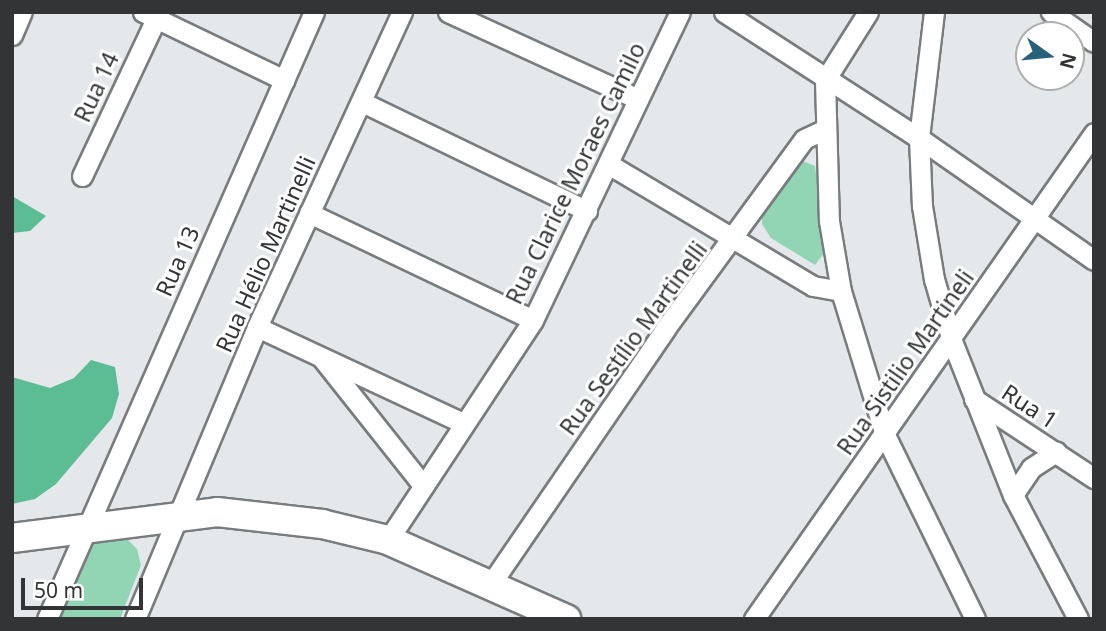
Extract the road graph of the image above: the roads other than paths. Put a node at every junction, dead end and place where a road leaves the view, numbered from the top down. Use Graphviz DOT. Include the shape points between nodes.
graph roads {
  1 [pos="22,12"];
  2 [pos="314,12"];
  3 [pos="402,12"];
  4 [pos="448,12"];
  5 [pos="680,12"];
  6 [pos="724,12"];
  7 [pos="868,12"];
  8 [pos="934,12"];
  9 [pos="1051,12"];
  10 [pos="149,16"];
  11 [pos="12,35"];
  12 [pos="1094,42"];
  13 [pos="284,80"];
  14 [pos="825,80"];
  15 [pos="638,99"];
  16 [pos="362,102"];
  17 [pos="825,129"];
  18 [pos="1094,133"];
  19 [pos="919,138"];
  20 [pos="610,165"];
  21 [pos="82,176"];
  22 [pos="587,211"];
  23 [pos="309,213"];
  24 [pos="1032,218"];
  25 [pos="735,238"];
  26 [pos="1094,260"];
  27 [pos="841,291"];
  28 [pos="533,320"];
  29 [pos="257,327"];
  30 [pos="952,341"];
  31 [pos="320,355"];
  32 [pos="974,399"];
  33 [pos="463,423"];
  34 [pos="885,435"];
  35 [pos="1056,452"];
  36 [pos="1094,478"];
  37 [pos="422,484"];
  38 [pos="1013,495"];
  39 [pos="176,517"];
  40 [pos="86,529"];
  41 [pos="12,538"];
  42 [pos="388,540"];
  43 [pos="490,585"];
  44 [pos="552,616"];
  45 [pos="140,617"];
  46 [pos="47,619"];
  47 [pos="754,619"];
  48 [pos="975,619"];
  49 [pos="1078,619"];
  1 -- 11 [label="street"];
  2 -- 13 [label="street, Rua 13"];
  3 -- 16 [label="street, Rua Hélio Martinelli"];
  4 -- 15 [label="street"];
  5 -- 15 [label="street, Rua Clarice Moraes Camilo"];
  6 -- 14 [label="street"];
  7 -- 14 [label="street"];
  8 -- 19 [label="street"];
  9 -- 12 [label="street"];
  10 -- 13 [label="street"];
  10 -- 21 [label="street, Rua 14"];
  13 -- 40 [label="street, Rua 13"];
  14 -- 17 [label="street"];
  14 -- 19 [label="street"];
  15 -- 20 [label="street, Rua Clarice Moraes Camilo"];
  16 -- 22 [label="street"];
  16 -- 23 [label="street, Rua Hélio Martinelli"];
  17 -- 25 [label="street, Rua Sestílio Martinelli" via="804,139"];
  17 -- 27 [label="street" via="830,221"];
  18 -- 24 [label="street, Rua Sistilio Martineli"];
  19 -- 24 [label="street"];
  19 -- 30 [label="street" via="922,206 934,279"];
  20 -- 22 [label="street, Rua Clarice Moraes Camilo"];
  20 -- 25 [label="street"];
  22 -- 28 [label="street, Rua Clarice Moraes Camilo"];
  23 -- 28 [label="street"];
  23 -- 29 [label="street, Rua Hélio Martinelli"];
  24 -- 26 [label="street"];
  24 -- 30 [label="street, Rua Sistilio Martineli"];
  25 -- 27 [label="street" via="813,286"];
  25 -- 43 [label="street, Rua Sestílio Martinelli" via="665,329"];
  27 -- 34 [label="street"];
  28 -- 33 [label="street, Rua Clarice Moraes Camilo"];
  29 -- 31 [label="street"];
  29 -- 39 [label="street, Rua Hélio Martinelli"];
  30 -- 32 [label="street"];
  30 -- 34 [label="street, Rua Sistilio Martineli"];
  31 -- 33 [label="street"];
  31 -- 37 [label="street"];
  32 -- 35 [label="street, Rua 1"];
  32 -- 38 [label="street"];
  33 -- 37 [label="street, Rua Clarice Moraes Camilo"];
  34 -- 47 [label="street, Rua Sistilio Martineli"];
  34 -- 48 [label="street"];
  35 -- 36 [label="street, Rua 1"];
  35 -- 38 [label="street" via="1031,468"];
  37 -- 42 [label="street, Rua Clarice Moraes Camilo"];
  38 -- 49 [label="street"];
  39 -- 40 [label="main road"];
  39 -- 42 [label="main road" via="217,512 265,516"];
  39 -- 45 [label="street, Rua Hélio Martinelli"];
  40 -- 41 [label="main road"];
  40 -- 46 [label="street, Rua 13"];
  42 -- 43 [label="main road"];
  43 -- 44 [label="main road"];
}
